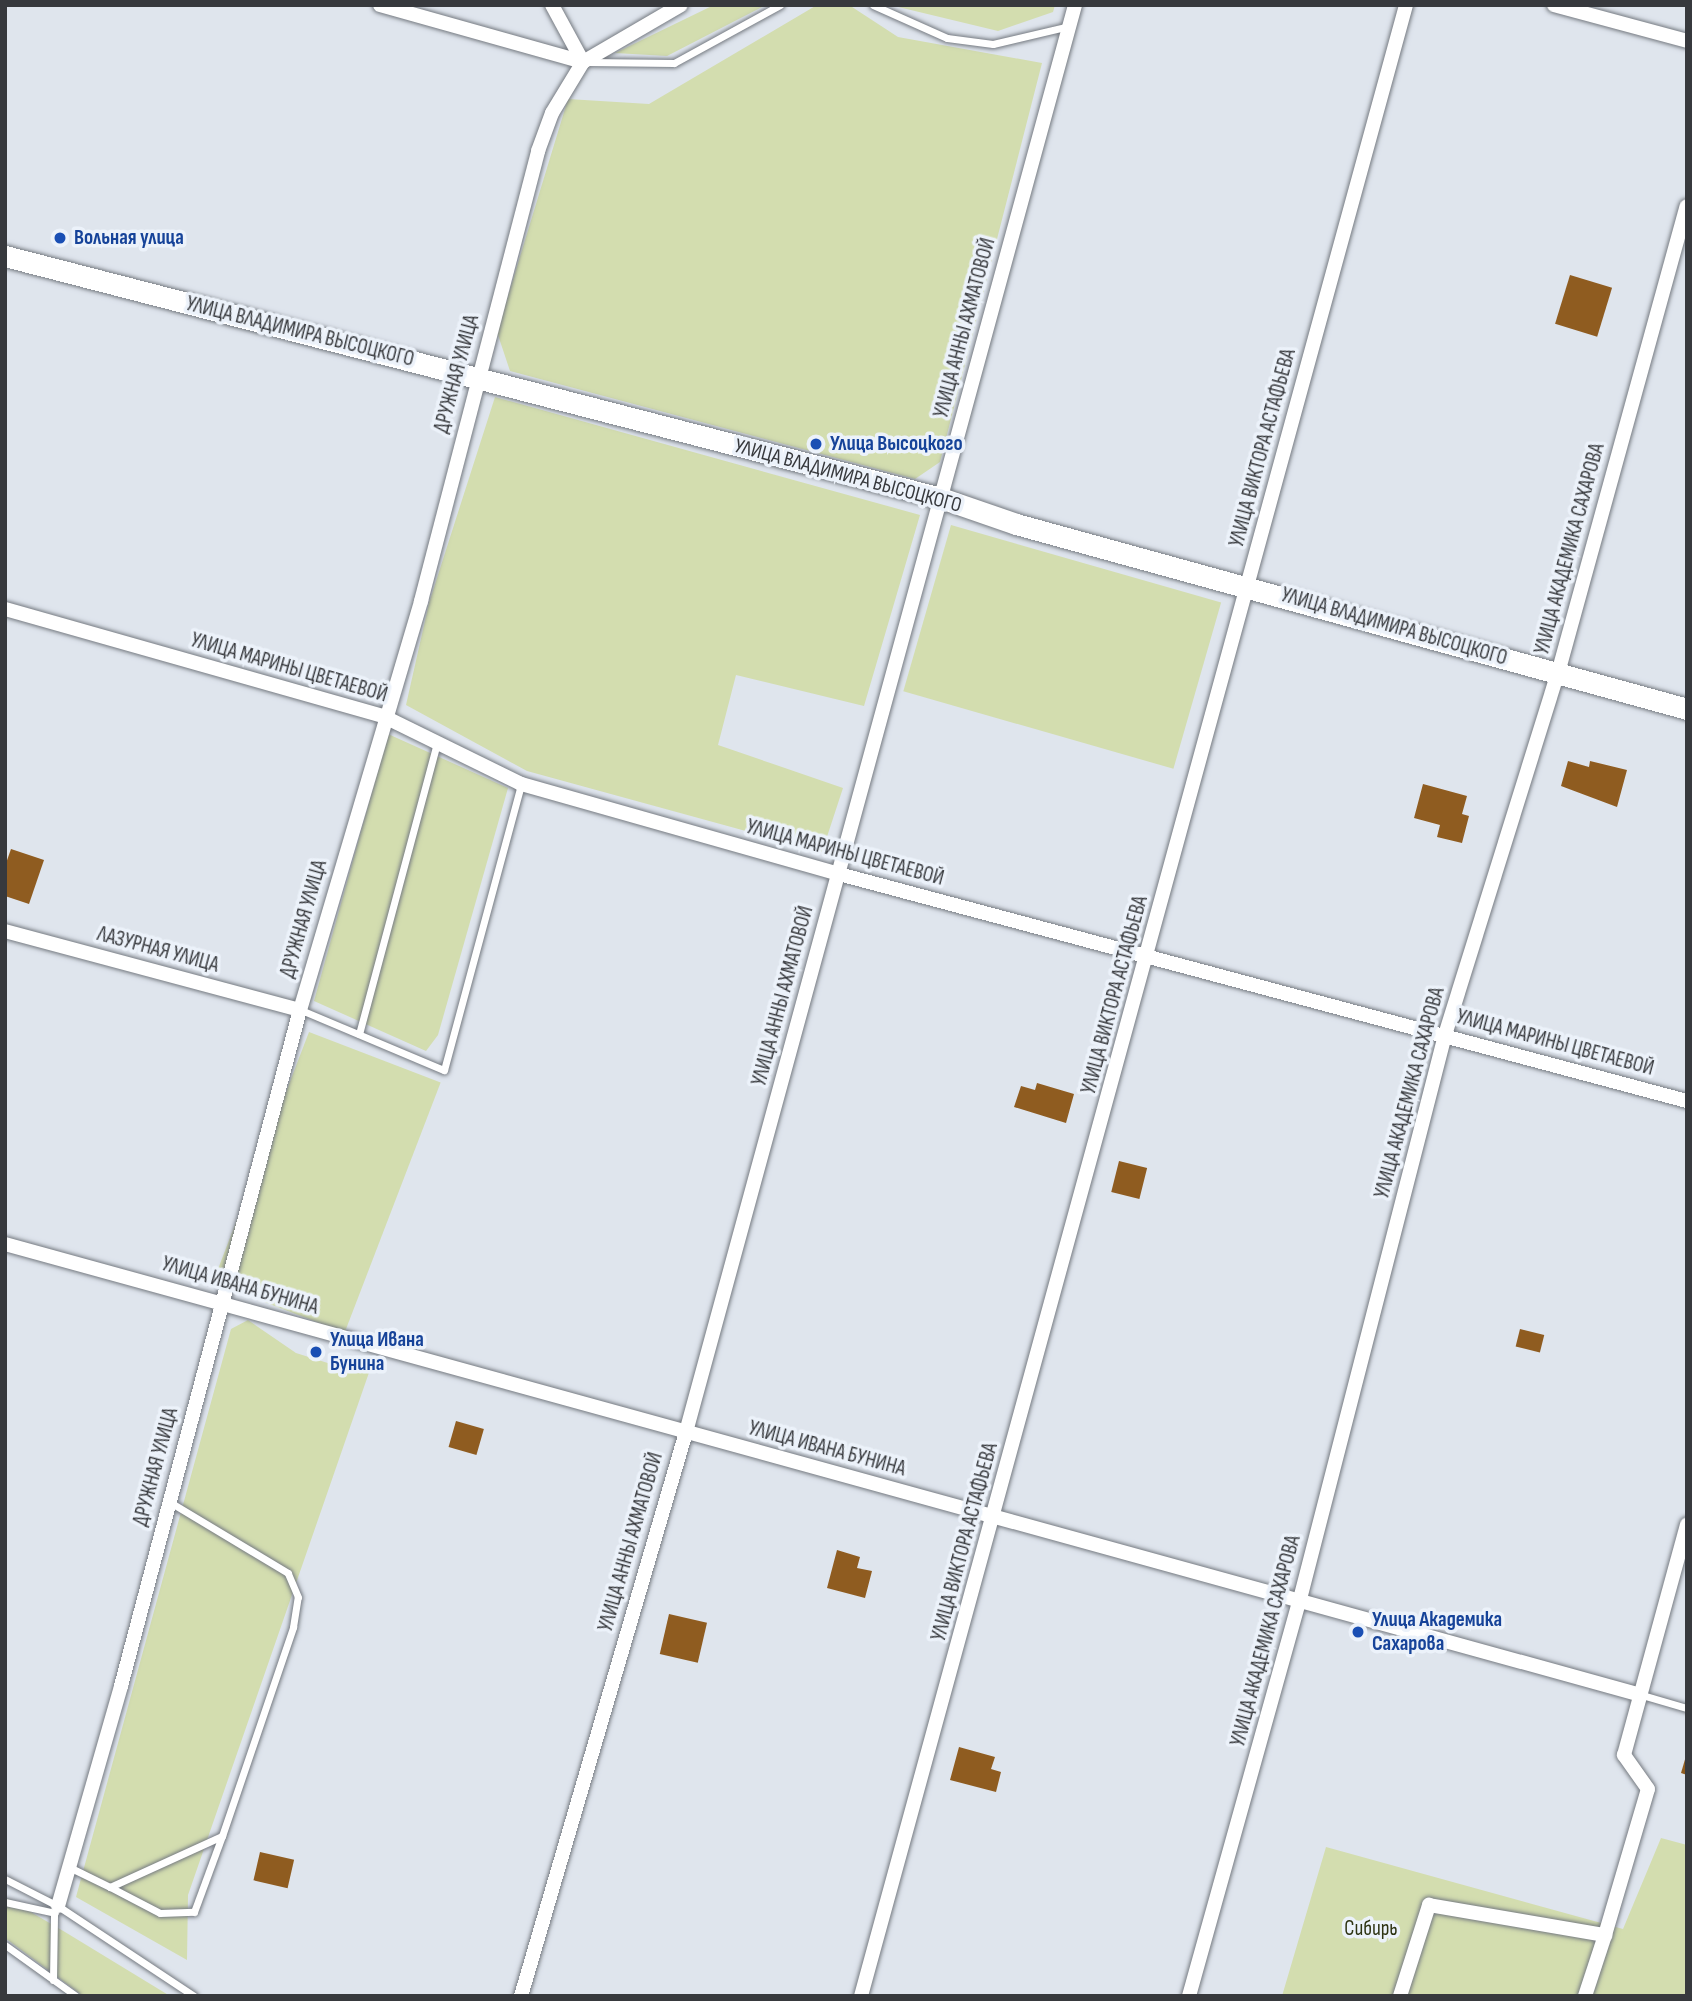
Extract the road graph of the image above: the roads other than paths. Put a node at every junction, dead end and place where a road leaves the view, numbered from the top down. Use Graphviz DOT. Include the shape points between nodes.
graph roads {
  1 [pos="380,5"];
  2 [pos="552,5"];
  3 [pos="681,5"];
  4 [pos="780,5"];
  5 [pos="873,5"];
  6 [pos="1075,5"];
  7 [pos="1406,5"];
  8 [pos="1554,5"];
  9 [pos="1070,26"];
  10 [pos="1687,41"];
  11 [pos="583,62"];
  12 [pos="1687,206"];
  13 [pos="5,256"];
  14 [pos="479,377"];
  15 [pos="941,499"];
  16 [pos="1247,585"];
  17 [pos="5,609"];
  18 [pos="1558,673"];
  19 [pos="1687,709"];
  20 [pos="383,716"];
  21 [pos="437,743"];
  22 [pos="521,784"];
  23 [pos="839,874"];
  24 [pos="5,931"];
  25 [pos="1149,955"];
  26 [pos="300,1010"];
  27 [pos="359,1034"];
  28 [pos="1445,1035"];
  29 [pos="1687,1101"];
  30 [pos="5,1244"];
  31 [pos="222,1301"];
  32 [pos="686,1432"];
  33 [pos="169,1502"];
  34 [pos="993,1516"];
  35 [pos="1687,1524"];
  36 [pos="1300,1600"];
  37 [pos="1638,1693"];
  38 [pos="1687,1708"];
  39 [pos="222,1836"];
  40 [pos="71,1868"];
  41 [pos="5,1879"];
  42 [pos="110,1887"];
  43 [pos="5,1902"];
  44 [pos="56,1911"];
  45 [pos="1605,1936"];
  46 [pos="5,1945"];
  47 [pos="53,1980"];
  48 [pos="76,1996"];
  49 [pos="194,1996"];
  50 [pos="521,1996"];
  51 [pos="861,1996"];
  52 [pos="1189,1996"];
  53 [pos="1400,1996"];
  54 [pos="1585,1996"];
  1 -- 11 [label="street"];
  2 -- 11 [label="street"];
  3 -- 11 [label="street, ДРУЖНАЯ УЛИЦА"];
  4 -- 11 [label="lane" via="674,63"];
  5 -- 9 [label="lane" via="947,38 993,44"];
  6 -- 9 [label="street, УЛИЦА АННЫ АХМАТОВОЙ"];
  7 -- 16 [label="street, УЛИЦА ВИКТОРА АСТАФЬЕВА"];
  8 -- 10 [label="street"];
  9 -- 15 [label="street, УЛИЦА АННЫ АХМАТОВОЙ"];
  11 -- 14 [label="street, ДРУЖНАЯ УЛИЦА" via="552,113 538,151"];
  12 -- 18 [label="street, УЛИЦА АКАДЕМИКА САХАРОВА"];
  13 -- 14 [label="street, УЛИЦА ВЛАДИМИРА ВЫСОЦКОГО"];
  14 -- 15 [label="street, УЛИЦА ВЛАДИМИРА ВЫСОЦКОГО"];
  14 -- 20 [label="street, ДРУЖНАЯ УЛИЦА" via="421,601"];
  15 -- 16 [label="street, УЛИЦА ВЛАДИМИРА ВЫСОЦКОГО" via="1016,524"];
  15 -- 23 [label="street, УЛИЦА АННЫ АХМАТОВОЙ"];
  16 -- 18 [label="street, УЛИЦА ВЛАДИМИРА ВЫСОЦКОГО"];
  16 -- 25 [label="street, УЛИЦА ВИКТОРА АСТАФЬЕВА"];
  17 -- 20 [label="street, УЛИЦА МАРИНЫ ЦВЕТАЕВОЙ"];
  18 -- 19 [label="street, УЛИЦА ВЛАДИМИРА ВЫСОЦКОГО"];
  18 -- 28 [label="street, УЛИЦА АКАДЕМИКА САХАРОВА"];
  20 -- 21 [label="street, УЛИЦА МАРИНЫ ЦВЕТАЕВОЙ"];
  20 -- 26 [label="street, ДРУЖНАЯ УЛИЦА"];
  21 -- 22 [label="street, УЛИЦА МАРИНЫ ЦВЕТАЕВОЙ"];
  21 -- 27 [label="lane"];
  22 -- 23 [label="street, УЛИЦА МАРИНЫ ЦВЕТАЕВОЙ"];
  22 -- 27 [label="lane" via="444,1070"];
  23 -- 25 [label="street, УЛИЦА МАРИНЫ ЦВЕТАЕВОЙ"];
  23 -- 32 [label="street, УЛИЦА АННЫ АХМАТОВОЙ"];
  24 -- 26 [label="street, ЛАЗУРНАЯ УЛИЦА"];
  25 -- 28 [label="street, УЛИЦА МАРИНЫ ЦВЕТАЕВОЙ"];
  25 -- 34 [label="street, УЛИЦА ВИКТОРА АСТАФЬЕВА"];
  26 -- 27 [label="lane"];
  26 -- 31 [label="street, ДРУЖНАЯ УЛИЦА"];
  28 -- 29 [label="street, УЛИЦА МАРИНЫ ЦВЕТАЕВОЙ"];
  28 -- 36 [label="street, УЛИЦА АКАДЕМИКА САХАРОВА"];
  30 -- 31 [label="street, УЛИЦА ИВАНА БУНИНА"];
  31 -- 32 [label="street, УЛИЦА ИВАНА БУНИНА"];
  31 -- 33 [label="street, ДРУЖНАЯ УЛИЦА"];
  32 -- 34 [label="street, УЛИЦА ИВАНА БУНИНА"];
  32 -- 50 [label="street, УЛИЦА АННЫ АХМАТОВОЙ"];
  33 -- 39 [label="lane" via="288,1573 298,1597 293,1627"];
  33 -- 40 [label="street, ДРУЖНАЯ УЛИЦА"];
  34 -- 36 [label="street, УЛИЦА ИВАНА БУНИНА"];
  34 -- 51 [label="street, УЛИЦА ВИКТОРА АСТАФЬЕВА"];
  35 -- 37 [label="street"];
  36 -- 37 [label="street, УЛИЦА ИВАНА БУНИНА"];
  36 -- 52 [label="street, УЛИЦА АКАДЕМИКА САХАРОВА"];
  37 -- 38 [label="lane"];
  37 -- 45 [label="street" via="1624,1755 1648,1789"];
  39 -- 42 [label="lane"];
  39 -- 42 [label="lane" via="194,1912 159,1913"];
  40 -- 42 [label="lane"];
  40 -- 44 [label="street, ДРУЖНАЯ УЛИЦА"];
  41 -- 44 [label="lane"];
  43 -- 44 [label="lane"];
  44 -- 47 [label="lane"];
  44 -- 49 [label="lane"];
  45 -- 53 [label="street" via="1429,1905"];
  45 -- 54 [label="street"];
  46 -- 47 [label="lane"];
  47 -- 48 [label="lane"];
}
